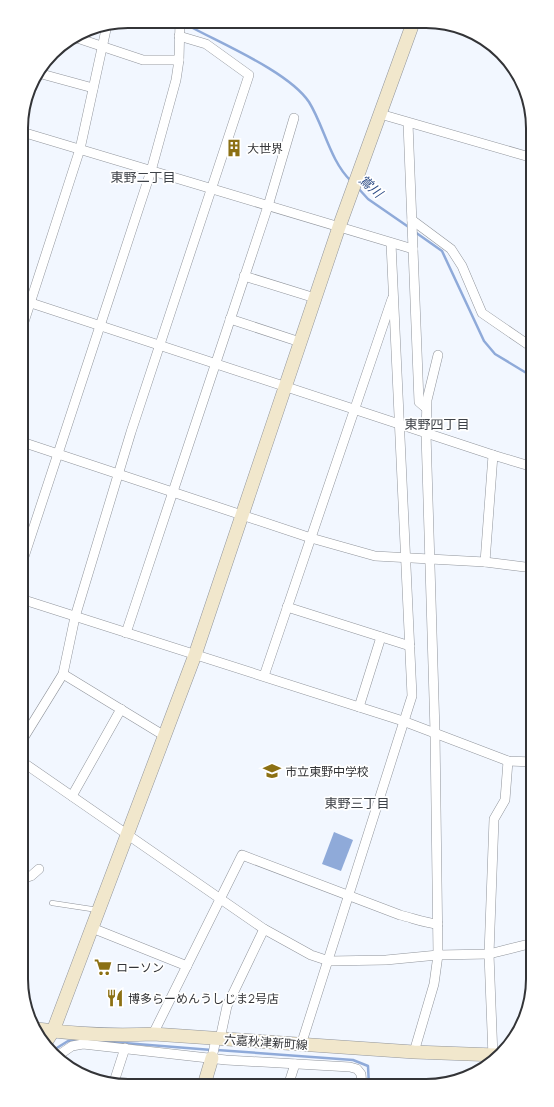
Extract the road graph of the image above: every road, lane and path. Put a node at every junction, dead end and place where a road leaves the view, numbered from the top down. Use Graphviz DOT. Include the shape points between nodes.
graph roads {
  1 [pos="180,28"];
  2 [pos="411,28"];
  3 [pos="106,31"];
  4 [pos="179,36"];
  5 [pos="81,40"];
  6 [pos="102,47"];
  7 [pos="179,60"];
  8 [pos="44,75"];
  9 [pos="93,88"];
  10 [pos="380,114"];
  11 [pos="294,118"];
  12 [pos="408,123"];
  13 [pos="28,134"];
  14 [pos="80,149"];
  15 [pos="526,156"];
  16 [pos="151,171"];
  17 [pos="211,189"];
  18 [pos="268,206"];
  19 [pos="412,220"];
  20 [pos="339,227"];
  21 [pos="391,243"];
  22 [pos="413,249"];
  23 [pos="244,276"];
  24 [pos="394,293"];
  25 [pos="28,295"];
  26 [pos="315,298"];
  27 [pos="28,302"];
  28 [pos="230,319"];
  29 [pos="100,326"];
  30 [pos="300,342"];
  31 [pos="526,343"];
  32 [pos="160,346"];
  33 [pos="438,355"];
  34 [pos="215,363"];
  35 [pos="285,386"];
  36 [pos="426,408"];
  37 [pos="355,409"];
  38 [pos="399,424"];
  39 [pos="426,433"];
  40 [pos="28,444"];
  41 [pos="58,454"];
  42 [pos="493,455"];
  43 [pos="526,465"];
  44 [pos="118,475"];
  45 [pos="172,492"];
  46 [pos="241,515"];
  47 [pos="311,538"];
  48 [pos="28,545"];
  49 [pos="406,557"];
  50 [pos="430,558"];
  51 [pos="485,562"];
  52 [pos="526,567"];
  53 [pos="28,601"];
  54 [pos="287,607"];
  55 [pos="75,616"];
  56 [pos="126,633"];
  57 [pos="381,636"];
  58 [pos="410,646"];
  59 [pos="195,655"];
  60 [pos="63,674"];
  61 [pos="264,676"];
  62 [pos="359,707"];
  63 [pos="121,709"];
  64 [pos="403,721"];
  65 [pos="28,731"];
  66 [pos="435,732"];
  67 [pos="163,735"];
  68 [pos="508,761"];
  69 [pos="526,762"];
  70 [pos="28,766"];
  71 [pos="72,796"];
  72 [pos="127,835"];
  73 [pos="39,869"];
  74 [pos="28,877"];
  75 [pos="350,895"];
  76 [pos="221,900"];
  77 [pos="52,903"];
  78 [pos="99,910"];
  79 [pos="438,924"];
  80 [pos="92,928"];
  81 [pos="264,929"];
  82 [pos="526,945"];
  83 [pos="489,954"];
  84 [pos="438,955"];
  85 [pos="329,961"];
  86 [pos="188,966"];
  87 [pos="153,1034"];
  88 [pos="49,1036"];
  89 [pos="301,1045"];
  90 [pos="215,1047"];
  91 [pos="124,1048"];
  92 [pos="414,1052"];
  93 [pos="61,1053"];
  94 [pos="494,1053"];
  95 [pos="490,1056"];
  96 [pos="295,1064"];
  97 [pos="115,1078"];
  98 [pos="206,1079"];
  99 [pos="290,1079"];
  100 [pos="361,1079"];
  1 -- 4 [label="street"];
  2 -- 10 [label="street"];
  3 -- 6 [label="street"];
  4 -- 7 [label="street"];
  4 -- 17 [label="street" via="206,44 249,75"];
  5 -- 6 [label="street"];
  6 -- 7 [label="street" via="143,60"];
  6 -- 9 [label="street"];
  7 -- 16 [label="street"];
  8 -- 9 [label="street"];
  9 -- 14 [label="street"];
  10 -- 12 [label="street"];
  10 -- 20 [label="street"];
  11 -- 18 [label="street"];
  12 -- 15 [label="street"];
  12 -- 19 [label="street"];
  13 -- 14 [label="street"];
  14 -- 16 [label="street"];
  14 -- 25 [label="street"];
  16 -- 17 [label="street"];
  16 -- 29 [label="street"];
  17 -- 18 [label="street"];
  17 -- 32 [label="street"];
  18 -- 20 [label="street"];
  18 -- 23 [label="street"];
  19 -- 22 [label="street"];
  19 -- 31 [label="street" via="451,249 462,266 482,313"];
  20 -- 21 [label="street"];
  20 -- 26 [label="street"];
  21 -- 22 [label="street"];
  21 -- 24 [label="street"];
  22 -- 36 [label="street" via="419,402"];
  23 -- 26 [label="street"];
  23 -- 28 [label="street"];
  24 -- 37 [label="street"];
  24 -- 38 [label="street"];
  26 -- 30 [label="street"];
  27 -- 29 [label="street"];
  28 -- 30 [label="street"];
  28 -- 34 [label="street"];
  29 -- 32 [label="street"];
  29 -- 41 [label="street"];
  30 -- 35 [label="street"];
  32 -- 34 [label="street"];
  32 -- 44 [label="street"];
  33 -- 36 [label="street"];
  34 -- 35 [label="street"];
  34 -- 45 [label="street"];
  35 -- 37 [label="street"];
  35 -- 46 [label="street"];
  36 -- 39 [label="street"];
  37 -- 38 [label="street"];
  37 -- 47 [label="street"];
  38 -- 39 [label="street"];
  38 -- 49 [label="street"];
  39 -- 42 [label="street"];
  39 -- 50 [label="street"];
  40 -- 41 [label="street"];
  41 -- 44 [label="street"];
  41 -- 48 [label="street"];
  42 -- 43 [label="street"];
  42 -- 51 [label="street"];
  44 -- 45 [label="street"];
  44 -- 55 [label="street"];
  45 -- 46 [label="street"];
  45 -- 56 [label="street"];
  46 -- 47 [label="street"];
  46 -- 59 [label="street"];
  47 -- 49 [label="street" via="375,556"];
  47 -- 54 [label="street"];
  49 -- 50 [label="street"];
  49 -- 58 [label="street"];
  50 -- 51 [label="street"];
  50 -- 66 [label="street"];
  51 -- 52 [label="street"];
  53 -- 55 [label="street"];
  54 -- 57 [label="street"];
  54 -- 61 [label="street"];
  55 -- 56 [label="street"];
  55 -- 60 [label="street"];
  56 -- 59 [label="street"];
  57 -- 58 [label="street"];
  57 -- 62 [label="street"];
  58 -- 64 [label="street" via="412,696"];
  59 -- 61 [label="street"];
  59 -- 67 [label="street"];
  60 -- 63 [label="street"];
  60 -- 65 [label="street"];
  61 -- 62 [label="street"];
  62 -- 64 [label="street"];
  63 -- 67 [label="street"];
  63 -- 71 [label="street"];
  64 -- 66 [label="street"];
  64 -- 75 [label="street"];
  66 -- 68 [label="street"];
  66 -- 79 [label="street"];
  67 -- 72 [label="street"];
  68 -- 69 [label="street"];
  68 -- 83 [label="street" via="505,800 494,819"];
  70 -- 71 [label="street"];
  71 -- 72 [label="street"];
  72 -- 76 [label="street"];
  72 -- 78 [label="street"];
  73 -- 74 [label="street"];
  75 -- 76 [label="street" via="242,855"];
  75 -- 79 [label="street" via="424,923"];
  75 -- 85 [label="street"];
  76 -- 81 [label="street"];
  76 -- 86 [label="street"];
  77 -- 78 [label="lane"];
  78 -- 80 [label="street"];
  79 -- 84 [label="street"];
  80 -- 86 [label="street"];
  80 -- 88 [label="street"];
  81 -- 85 [label="street" via="311,955"];
  81 -- 90 [label="street" via="227,1006"];
  82 -- 83 [label="street"];
  83 -- 84 [label="street"];
  83 -- 94 [label="street"];
  84 -- 85 [label="street" via="386,960"];
  84 -- 92 [label="street" via="434,984"];
  85 -- 89 [label="street"];
  86 -- 87 [label="street"];
  87 -- 88 [label="street, 六嘉秋津新町線"];
  87 -- 90 [label="street, 六嘉秋津新町線"];
  89 -- 90 [label="street, 六嘉秋津新町線"];
  89 -- 92 [label="street, 六嘉秋津新町線"];
  90 -- 91 [label="street"];
  90 -- 96 [label="street"];
  90 -- 98 [label="street"];
  91 -- 93 [label="street" via="84,1044 72,1046"];
  91 -- 97 [label="street"];
  92 -- 95 [label="street, 六嘉秋津新町線"];
  96 -- 99 [label="street"];
  96 -- 100 [label="street" via="357,1069"];
}
